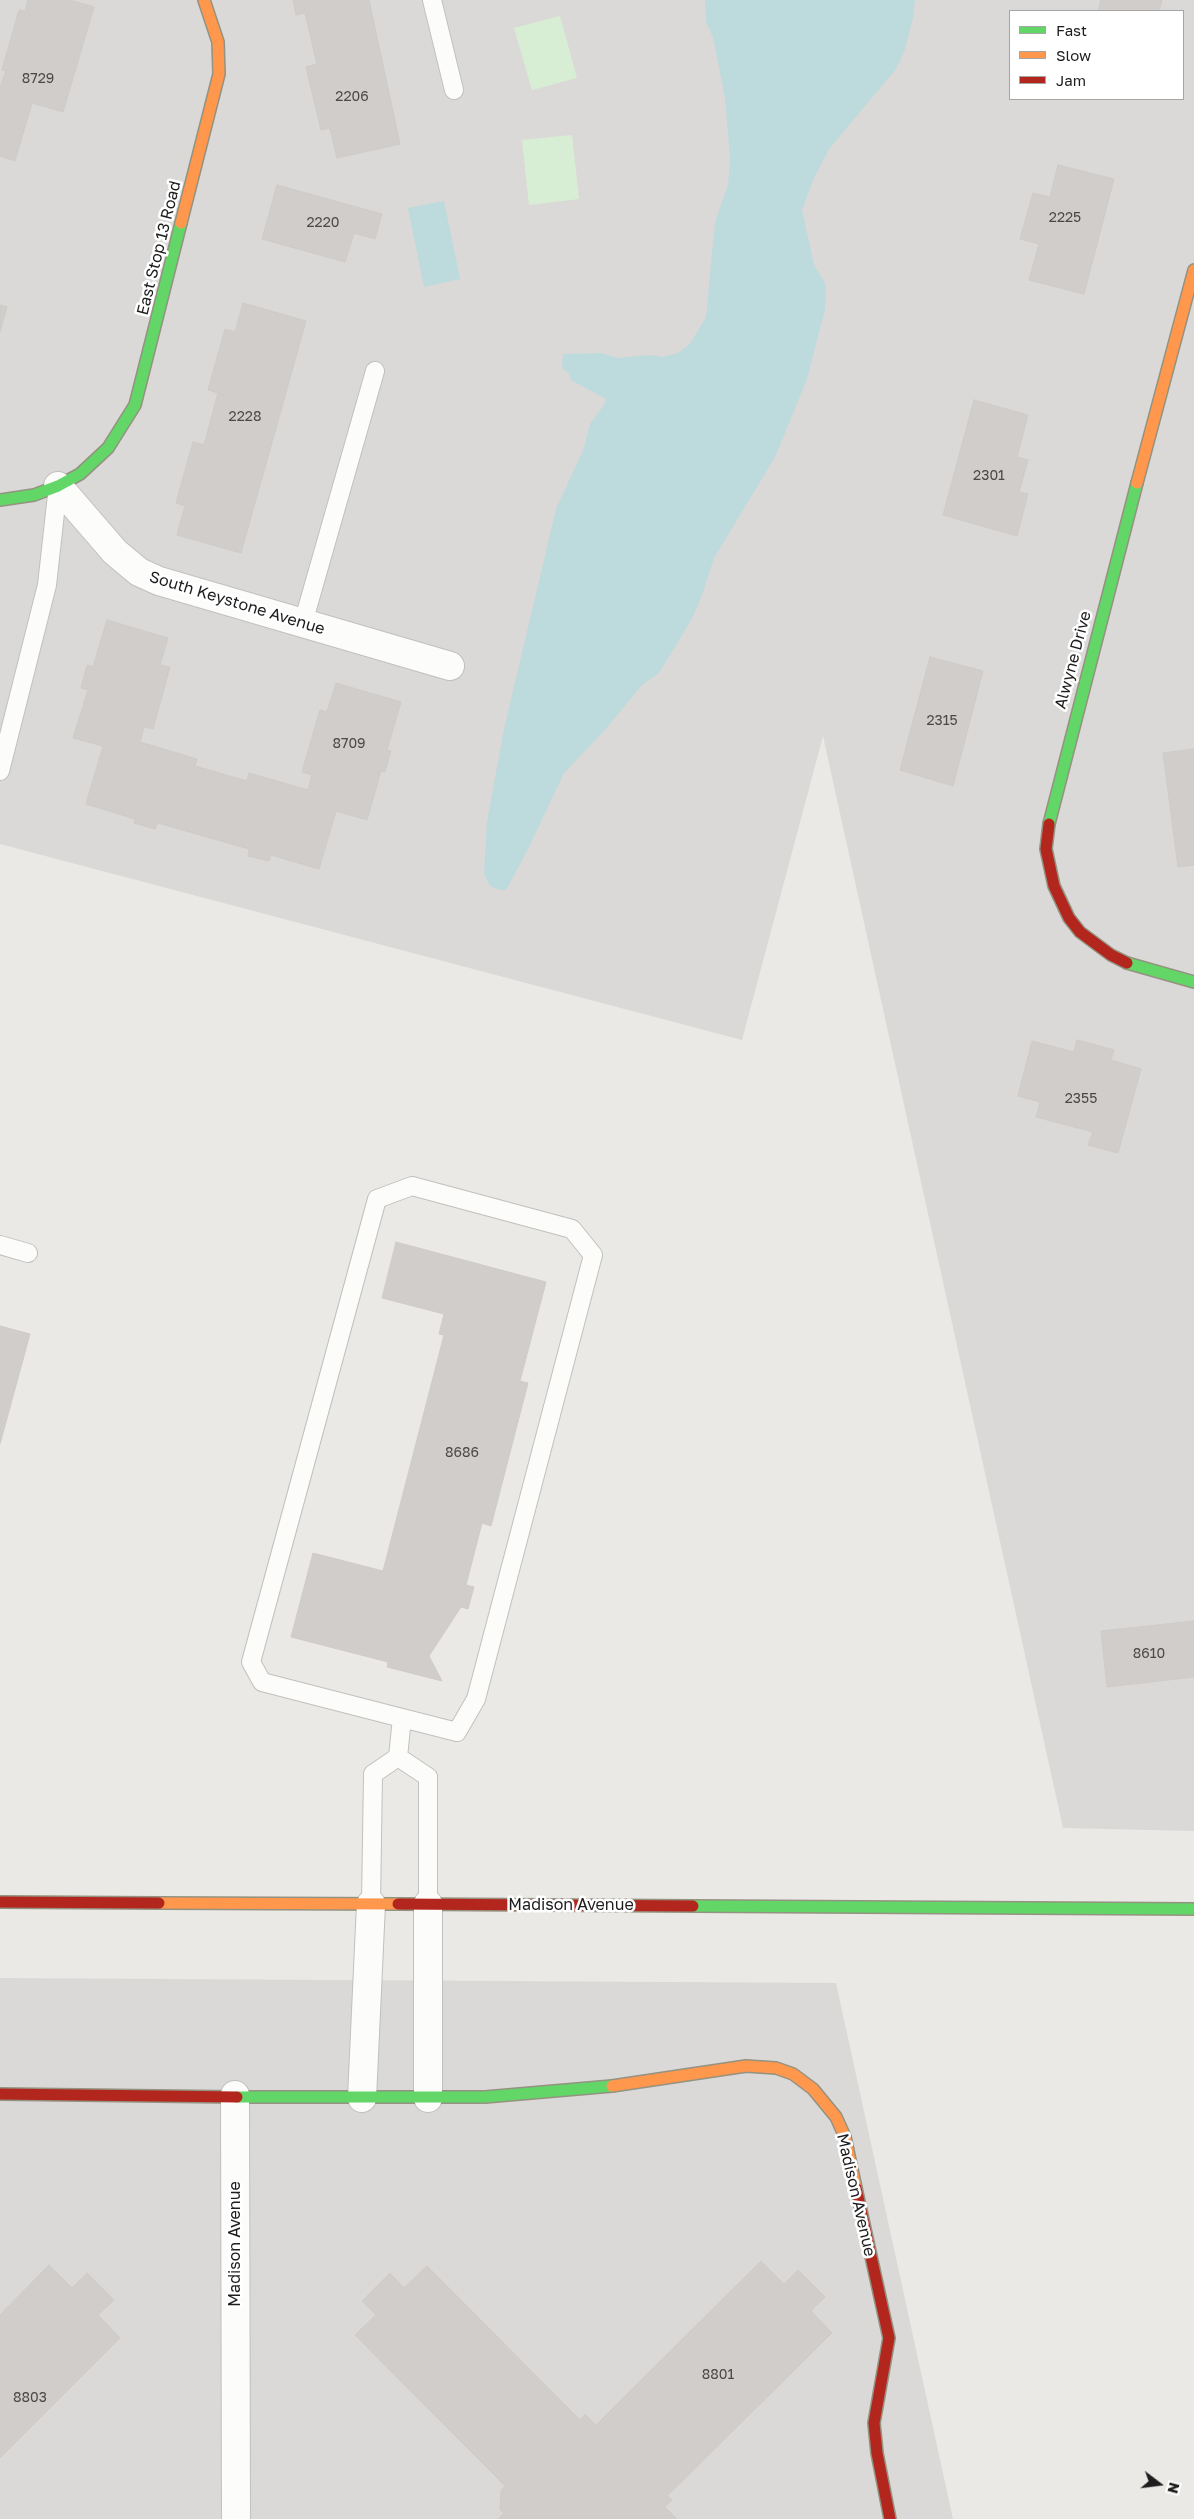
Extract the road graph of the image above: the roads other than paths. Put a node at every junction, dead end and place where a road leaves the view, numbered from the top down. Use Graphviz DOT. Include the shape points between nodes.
graph roads {
  1 [pos="204,0"];
  2 [pos="432,0"];
  3 [pos="454,90"];
  4 [pos="1194,270"];
  5 [pos="376,371"];
  6 [pos="64,483"];
  7 [pos="0,500"];
  8 [pos="303,623"];
  9 [pos="450,666"];
  10 [pos="0,771"];
  11 [pos="1194,982"];
  12 [pos="0,1245"];
  13 [pos="28,1253"];
  14 [pos="402,1718"];
  15 [pos="398,1757"];
  16 [pos="0,1902"];
  17 [pos="371,1904"];
  18 [pos="428,1904"];
  19 [pos="1194,1909"];
  20 [pos="0,2094"];
  21 [pos="235,2096"];
  22 [pos="362,2098"];
  23 [pos="428,2098"];
  24 [pos="236,2519"];
  25 [pos="890,2519"];
  1 -- 6 [label="street, East Stop 13 Road" via="218,42 219,74 142,381 130,417 108,448 100,458"];
  2 -- 3 [label="lane"];
  4 -- 11 [label="street, Alwyne Drive" via="1050,813 1046,849 1054,886 1069,918 1080,932 1110,955 1127,963"];
  5 -- 8 [label="lane"];
  6 -- 7 [label="street" via="34,495"];
  6 -- 8 [label="street, South Keystone Avenue" via="116,552 138,572"];
  6 -- 10 [label="lane" via="47,585"];
  8 -- 9 [label="street, South Keystone Avenue"];
  12 -- 13 [label="lane"];
  14 -- 14 [label="lane" via="262,1682 251,1662 377,1199 412,1186 572,1229 593,1256 476,1699 457,1732"];
  14 -- 15 [label="lane"];
  15 -- 17 [label="lane" via="373,1774"];
  15 -- 18 [label="lane" via="428,1777"];
  16 -- 17 [label="street, Madison Avenue"];
  17 -- 18 [label="street, Madison Avenue"];
  17 -- 22 [label="street"];
  18 -- 19 [label="street, Madison Avenue"];
  18 -- 23 [label="street"];
  20 -- 21 [label="street"];
  21 -- 22 [label="street, Madison Avenue"];
  21 -- 24 [label="street, Madison Avenue"];
  22 -- 23 [label="street, Madison Avenue"];
  23 -- 25 [label="street, Madison Avenue" via="587,2090 762,2066 793,2074 813,2089 836,2116 845,2137 889,2338 874,2423"];
}
